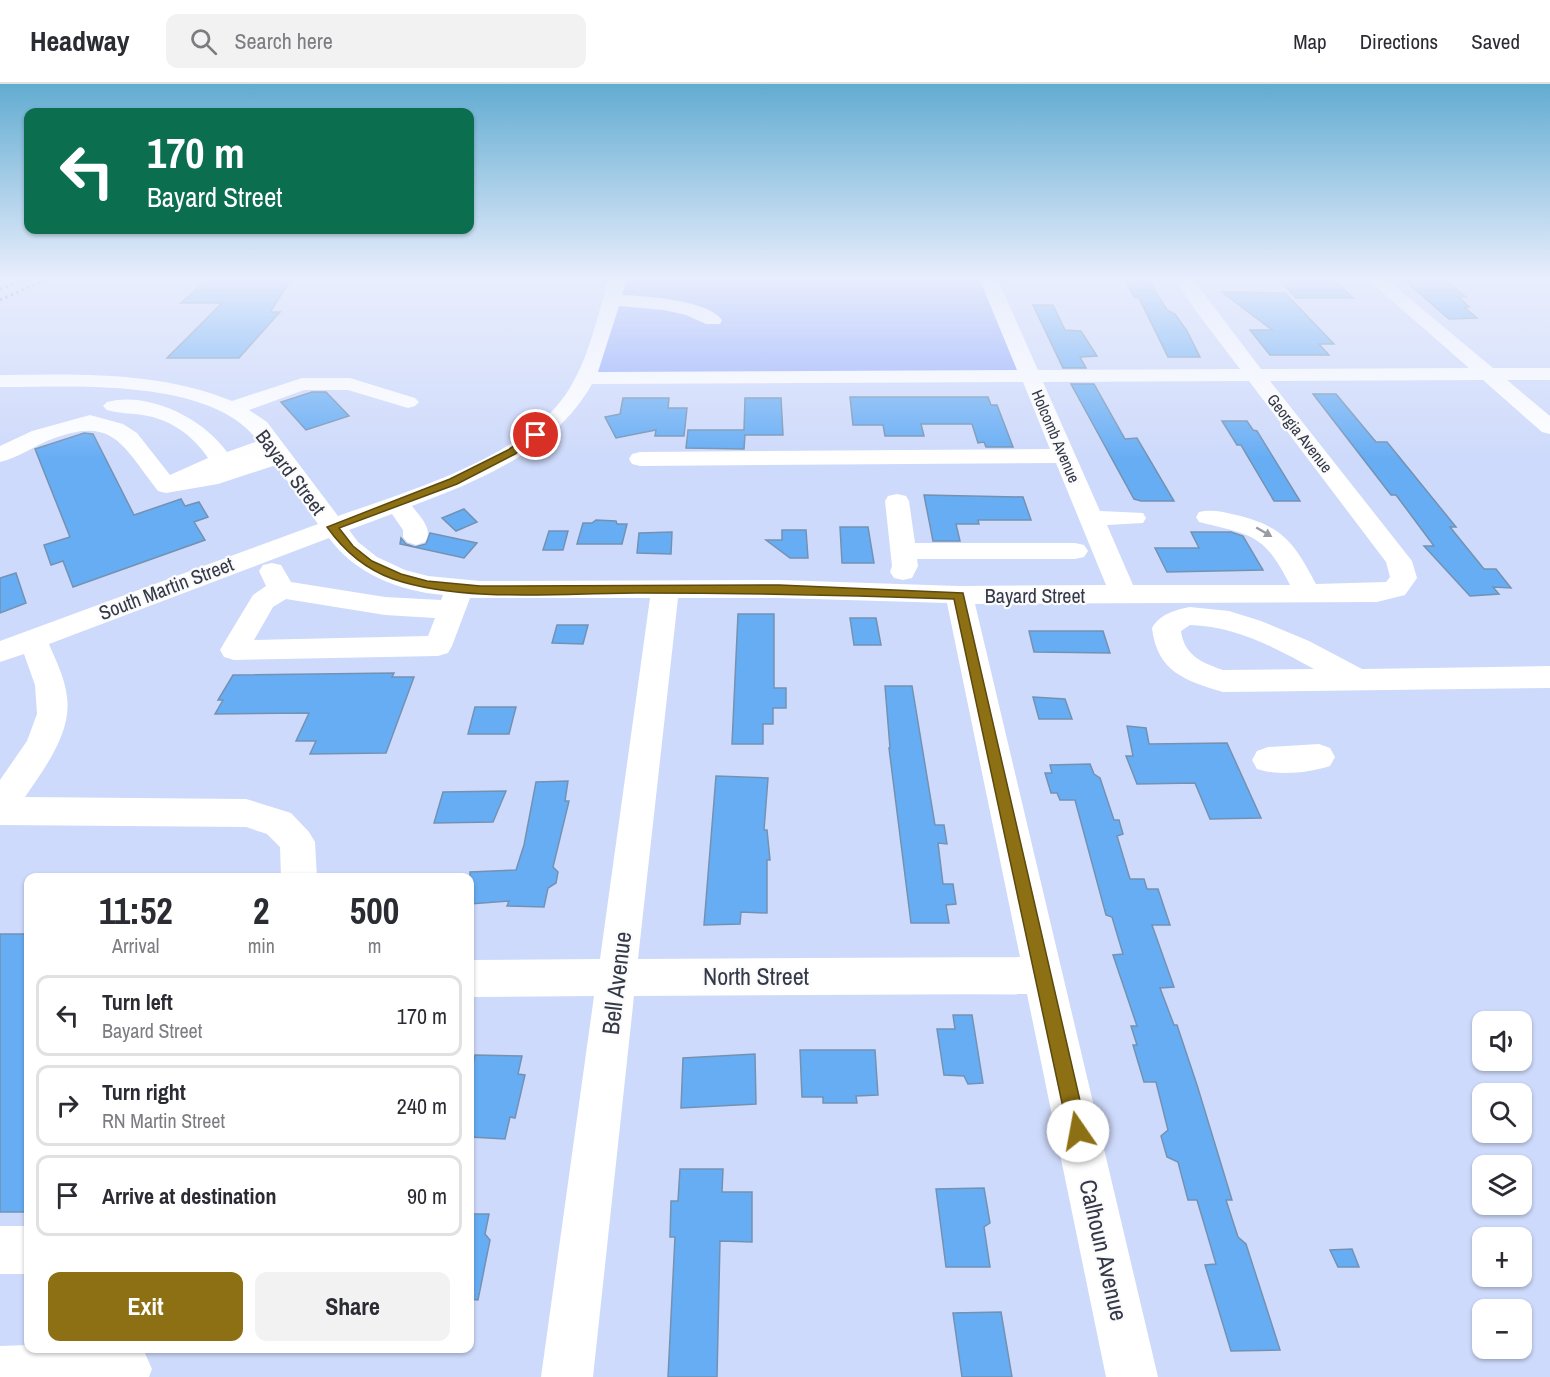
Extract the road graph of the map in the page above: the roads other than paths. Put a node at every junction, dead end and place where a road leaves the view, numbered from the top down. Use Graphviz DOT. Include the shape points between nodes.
graph roads {
  1 [pos="598,338"];
  2 [pos="1014,338"];
  3 [pos="1226,338"];
  4 [pos="1448,338"];
  5 [pos="1254,374"];
  6 [pos="1491,374"];
  7 [pos="1550,374"];
  8 [pos="1030,375"];
  9 [pos="585,378"];
  10 [pos="0,381"];
  11 [pos="139,384"];
  12 [pos="408,402"];
  13 [pos="114,406"];
  14 [pos="234,408"];
  15 [pos="90,422"];
  16 [pos="1550,427"];
  17 [pos="276,450"];
  18 [pos="0,455"];
  19 [pos="1065,456"];
  20 [pos="640,459"];
  21 [pos="222,461"];
  22 [pos="166,486"];
  23 [pos="897,501"];
  24 [pos="397,503"];
  25 [pos="1208,517"];
  26 [pos="1092,518"];
  27 [pos="1134,518"];
  28 [pos="332,527"];
  29 [pos="416,537"];
  30 [pos="1075,551"];
  31 [pos="261,552"];
  32 [pos="904,558"];
  33 [pos="978,578"];
  34 [pos="1395,588"];
  35 [pos="281,589"];
  36 [pos="666,589"];
  37 [pos="897,593"];
  38 [pos="1308,594"];
  39 [pos="1124,595"];
  40 [pos="455,599"];
  41 [pos="33,639"];
  42 [pos="0,652"];
  43 [pos="1550,677"];
  44 [pos="1357,679"];
  45 [pos="1319,758"];
  46 [pos="1268,760"];
  47 [pos="0,806"];
  48 [pos="0,811"];
  49 [pos="299,873"];
  50 [pos="1043,975"];
  51 [pos="617,977"];
  52 [pos="474,978"];
  53 [pos="0,1250"];
  54 [pos="24,1250"];
  55 [pos="127,1365"];
  56 [pos="0,1372"];
  57 [pos="567,1377"];
  58 [pos="1132,1377"];
  1 -- 9 [label="street, South Martin Street"];
  2 -- 8 [label="street, Holcomb Avenue"];
  3 -- 5 [label="street, Georgia Avenue"];
  4 -- 6 [label="street"];
  5 -- 6 [label="street"];
  5 -- 8 [label="street"];
  5 -- 34 [label="street, Georgia Avenue" via="1400,561 1404,578"];
  6 -- 7 [label="street"];
  6 -- 16 [label="street"];
  8 -- 9 [label="street" via="710,369"];
  8 -- 19 [label="street, Holcomb Avenue"];
  9 -- 24 [label="street, South Martin Street" via="558,416 511,452 454,482"];
  10 -- 11 [label="street, Bayard Street"];
  11 -- 13 [label="street"];
  11 -- 14 [label="street, Bayard Street" via="198,393"];
  12 -- 14 [label="street" via="350,384 302,384"];
  13 -- 15 [label="street"];
  13 -- 21 [label="street" via="169,414 192,426 213,445"];
  14 -- 17 [label="street, Bayard Street" via="259,427"];
  15 -- 18 [label="street" via="40,436"];
  15 -- 22 [label="street" via="115,429 129,438"];
  17 -- 21 [label="street"];
  17 -- 22 [label="street" via="210,479"];
  17 -- 28 [label="street, Bayard Street"];
  19 -- 20 [label="street"];
  19 -- 26 [label="street, Holcomb Avenue"];
  21 -- 22 [label="street"];
  23 -- 32 [label="street"];
  24 -- 28 [label="street, South Martin Street"];
  24 -- 29 [label="street" via="416,530"];
  25 -- 38 [label="street, one-way" via="1258,527 1273,537"];
  26 -- 27 [label="street"];
  26 -- 39 [label="street, Holcomb Avenue"];
  28 -- 31 [label="street, South Martin Street"];
  28 -- 40 [label="street, Bayard Street" via="349,548 378,568"];
  30 -- 33 [label="street"];
  31 -- 35 [label="street"];
  31 -- 41 [label="street, South Martin Street"];
  32 -- 33 [label="street"];
  32 -- 37 [label="street"];
  33 -- 37 [label="street, Bayard Street"];
  33 -- 39 [label="street, Bayard Street"];
  33 -- 50 [label="street, Calhoun Avenue"];
  34 -- 38 [label="street, Bayard Street" via="1377,593"];
  35 -- 40 [label="street" via="385,606"];
  35 -- 40 [label="street" via="263,601 234,650 438,646"];
  36 -- 37 [label="street, Bayard Street"];
  36 -- 40 [label="street, Bayard Street" via="480,590"];
  36 -- 51 [label="street, Bell Avenue"];
  38 -- 39 [label="street, Bayard Street"];
  41 -- 42 [label="street, South Martin Street"];
  41 -- 47 [label="street" via="50,689 52,714 40,745"];
  43 -- 44 [label="street"];
  44 -- 44 [label="street" via="1231,686 1195,673 1177,658 1167,642 1166,628 1188,616 1226,618 1313,655"];
  45 -- 46 [label="street"];
  48 -- 49 [label="street" via="246,813 279,823 297,842"];
  50 -- 51 [label="street, North Street"];
  50 -- 58 [label="street, Calhoun Avenue"];
  51 -- 52 [label="street, North Street"];
  51 -- 57 [label="street, Bell Avenue"];
  53 -- 54 [label="street"];
  55 -- 56 [label="street"];
}
